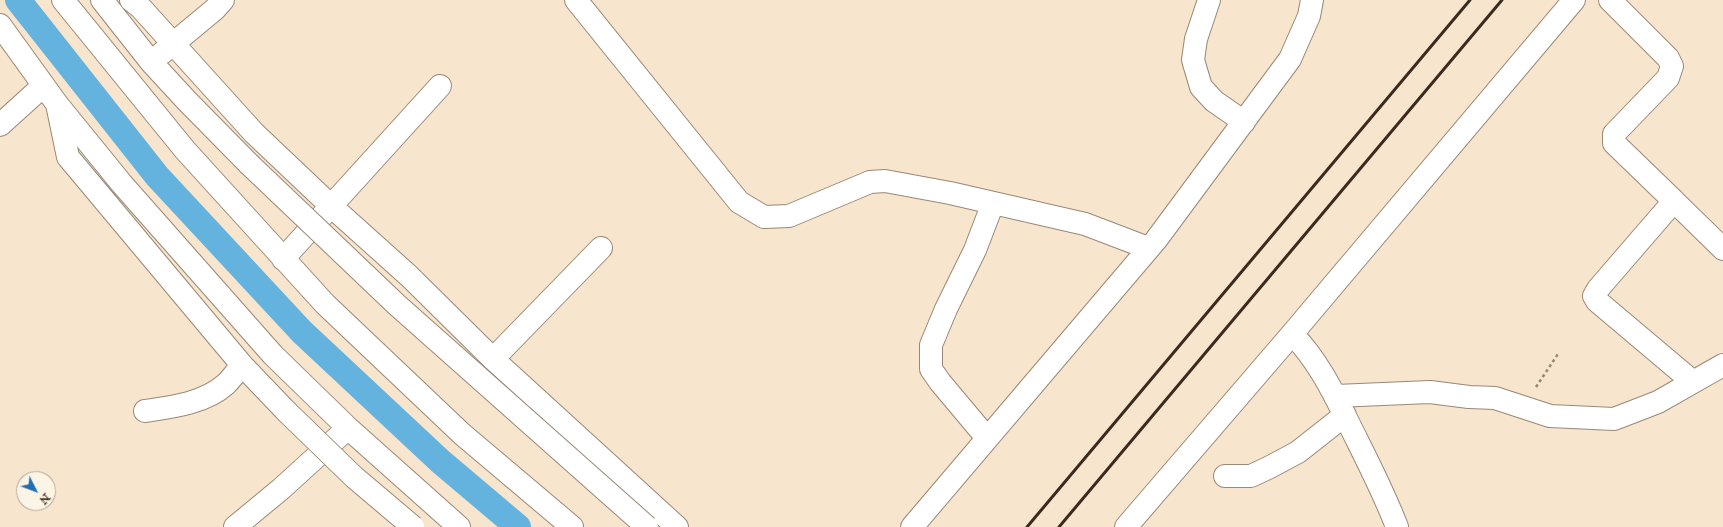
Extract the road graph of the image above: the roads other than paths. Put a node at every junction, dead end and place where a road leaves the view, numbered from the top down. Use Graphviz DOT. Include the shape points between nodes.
graph roads {
  1 [pos="63,0"];
  2 [pos="102,0"];
  3 [pos="131,0"];
  4 [pos="223,0"];
  5 [pos="576,0"];
  6 [pos="1209,0"];
  7 [pos="1312,0"];
  8 [pos="1574,0"];
  9 [pos="1610,0"];
  10 [pos="0,25"];
  11 [pos="173,44"];
  12 [pos="151,62"];
  13 [pos="43,86"];
  14 [pos="440,86"];
  15 [pos="57,104"];
  16 [pos="1244,122"];
  17 [pos="0,125"];
  18 [pos="1674,201"];
  19 [pos="993,203"];
  20 [pos="331,206"];
  21 [pos="601,248"];
  22 [pos="1148,248"];
  23 [pos="1723,249"];
  24 [pos="283,259"];
  25 [pos="1292,334"];
  26 [pos="493,359"];
  27 [pos="1723,364"];
  28 [pos="242,365"];
  29 [pos="1693,382"];
  30 [pos="1341,406"];
  31 [pos="145,411"];
  32 [pos="348,428"];
  33 [pos="987,438"];
  34 [pos="324,449"];
  35 [pos="1225,476"];
  36 [pos="235,527"];
  37 [pos="413,527"];
  38 [pos="459,527"];
  39 [pos="572,527"];
  40 [pos="647,527"];
  41 [pos="677,527"];
  42 [pos="912,527"];
  43 [pos="1126,527"];
  44 [pos="1397,527"];
  1 -- 24 [label="street" via="185,150"];
  2 -- 12 [label="street"];
  3 -- 11 [label="street"];
  4 -- 11 [label="street"];
  5 -- 19 [label="street" via="739,202 764,217 789,216 870,182 885,181"];
  6 -- 16 [label="street" via="1196,39 1193,60 1201,86 1214,101"];
  7 -- 16 [label="street" via="1309,16 1290,59"];
  8 -- 25 [label="street"];
  9 -- 18 [label="street" via="1668,58 1672,66 1668,78 1614,134 1614,143"];
  10 -- 13 [label="street"];
  11 -- 12 [label="street"];
  11 -- 20 [label="street" via="254,133"];
  12 -- 40 [label="street, bridge" via="249,164 397,305"];
  13 -- 15 [label="street"];
  13 -- 17 [label="street"];
  14 -- 20 [label="street"];
  15 -- 28 [label="street" via="68,157"];
  15 -- 32 [label="street" via="122,184 258,338"];
  16 -- 22 [label="street"];
  18 -- 23 [label="street"];
  18 -- 29 [label="street" via="1594,296"];
  19 -- 22 [label="street" via="1085,224"];
  19 -- 33 [label="street" via="931,345 931,369"];
  20 -- 24 [label="street"];
  20 -- 26 [label="street" via="409,276"];
  21 -- 26 [label="street"];
  22 -- 33 [label="street"];
  24 -- 39 [label="street" via="326,304 457,429"];
  25 -- 30 [label="street" via="1304,346"];
  25 -- 43 [label="street"];
  26 -- 41 [label="street"];
  27 -- 29 [label="street"];
  28 -- 31 [label="street" via="226,384 207,396 175,407"];
  28 -- 34 [label="street, bridge"];
  29 -- 30 [label="street" via="1658,402 1614,419 1550,416 1494,398 1430,392"];
  30 -- 35 [label="street" via="1298,452 1250,476"];
  30 -- 44 [label="street" via="1384,493"];
  32 -- 34 [label="street"];
  32 -- 38 [label="street"];
  33 -- 42 [label="street"];
  34 -- 36 [label="street"];
  34 -- 37 [label="street, bridge" via="354,478"];
}
